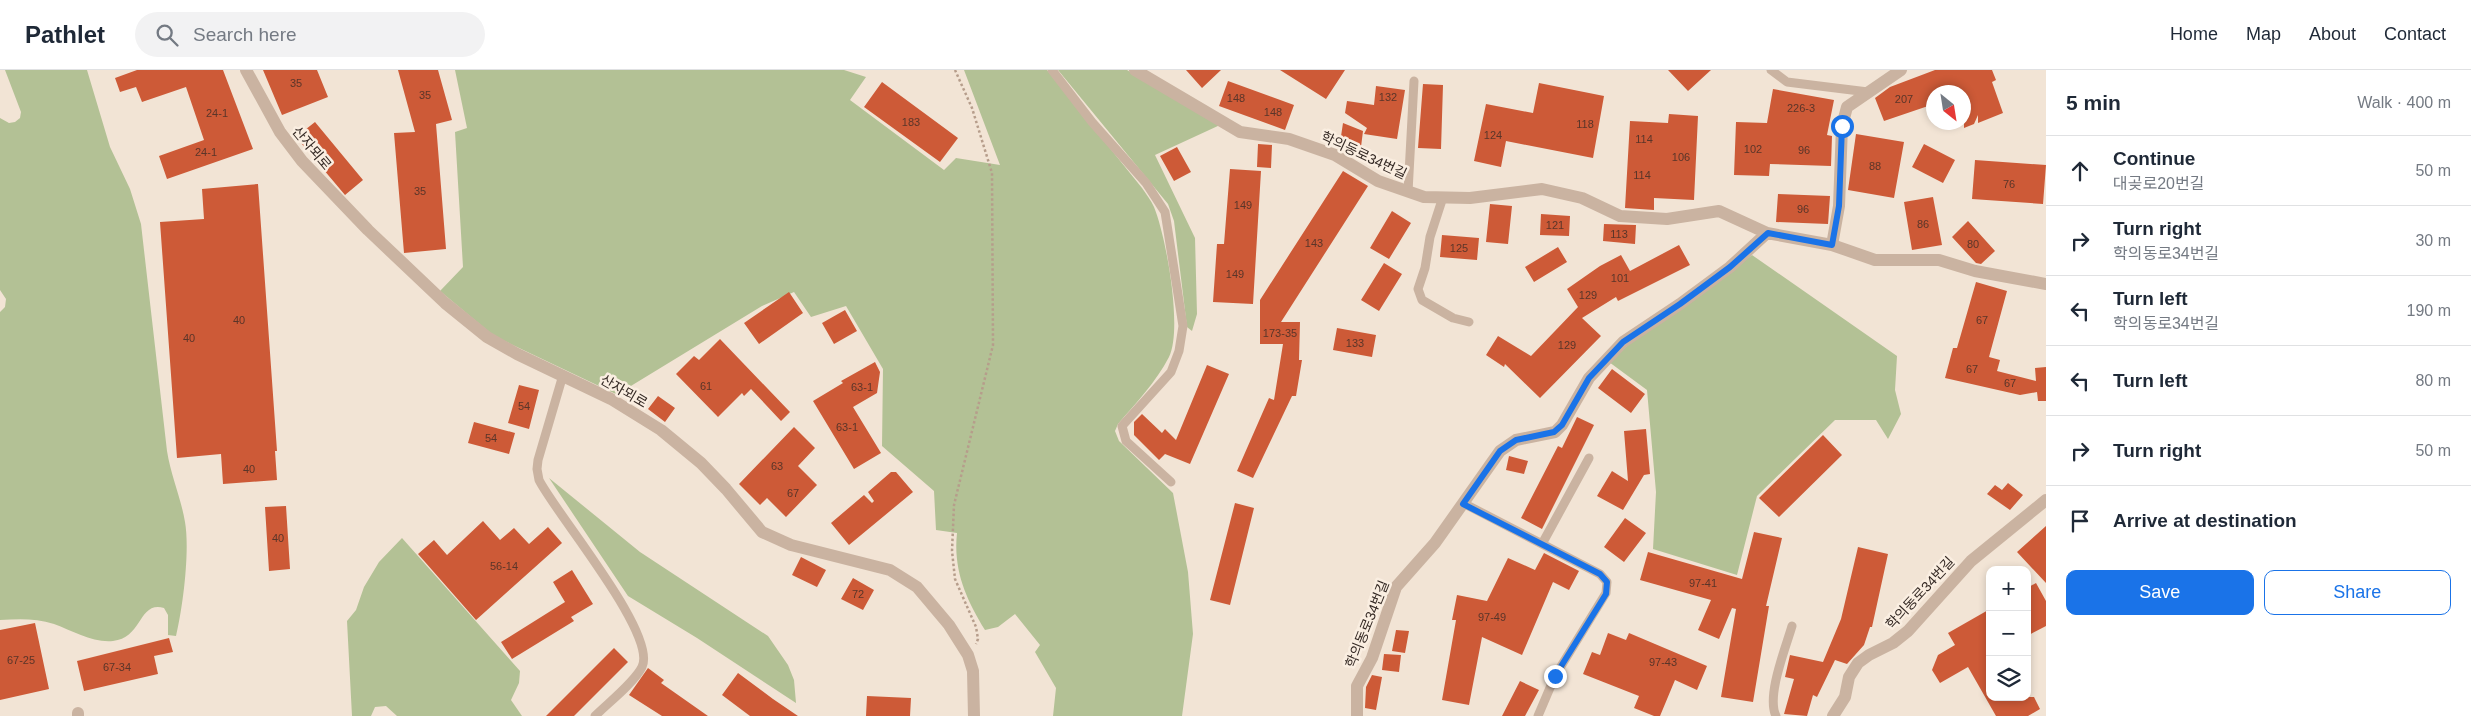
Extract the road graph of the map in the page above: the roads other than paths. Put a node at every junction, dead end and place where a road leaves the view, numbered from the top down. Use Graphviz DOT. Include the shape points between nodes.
graph roads {
  1 [pos="246,70"];
  2 [pos="1052,70"];
  3 [pos="1135,70"];
  4 [pos="1771,70"];
  5 [pos="1901,70"];
  6 [pos="1414,81"];
  7 [pos="1868,92"];
  8 [pos="1408,192"];
  9 [pos="1443,197"];
  10 [pos="1768,233"];
  11 [pos="1832,245"];
  12 [pos="2046,284"];
  13 [pos="1469,322"];
  14 [pos="562,376"];
  15 [pos="1589,458"];
  16 [pos="1171,482"];
  17 [pos="2046,500"];
  18 [pos="1463,504"];
  19 [pos="1542,544"];
  20 [pos="1792,626"];
  21 [pos="595,716"];
  22 [pos="974,716"];
  23 [pos="1357,716"];
  24 [pos="1538,716"];
  25 [pos="1776,716"];
  26 [pos="1833,716"];
  1 -- 14 [label="street, 산자뫼로" via="290,148 368,230 445,303 487,337"];
  2 -- 16 [label="lane" via="1092,122 1146,183 1165,212 1183,326 1179,351 1172,372 1122,426 1126,441"];
  3 -- 8 [label="street, 학의동로34번길" via="1240,132 1289,139 1335,155 1378,181"];
  4 -- 7 [label="lane" via="1787,82"];
  5 -- 7 [label="street"];
  6 -- 8 [label="lane"];
  7 -- 11 [label="street" via="1847,107 1842,126 1839,206"];
  8 -- 9 [label="street, 학의동로34번길"];
  9 -- 10 [label="street, 학의동로34번길" via="1470,198 1542,188 1582,198 1620,216 1667,219 1719,211"];
  9 -- 13 [label="lane" via="1430,237 1419,295 1453,318"];
  10 -- 11 [label="street, 학의동로34번길"];
  10 -- 18 [label="street, 학의동로34번길" via="1730,267 1623,342 1589,378 1562,425 1554,432 1516,440 1500,451"];
  11 -- 12 [label="street, 학의동로34번길" via="1876,260 1939,260 1975,271"];
  14 -- 21 [label="lane" via="538,460 539,480 621,604 644,650 642,666"];
  14 -- 22 [label="street, 산자뫼로" via="611,399 661,430 701,463 762,532 791,545 874,565 904,577 933,605 960,639 972,671"];
  15 -- 19 [label="lane"];
  17 -- 26 [label="street, 학의동로34번길" via="1971,561 1908,630 1893,643 1858,663 1849,678 1845,697"];
  18 -- 19 [label="lane"];
  18 -- 23 [label="street, 학의동로34번길" via="1435,543 1396,587 1372,658 1357,686"];
  19 -- 24 [label="lane" via="1600,574 1607,582 1606,594 1555,676"];
  20 -- 25 [label="lane" via="1774,690"];
}
